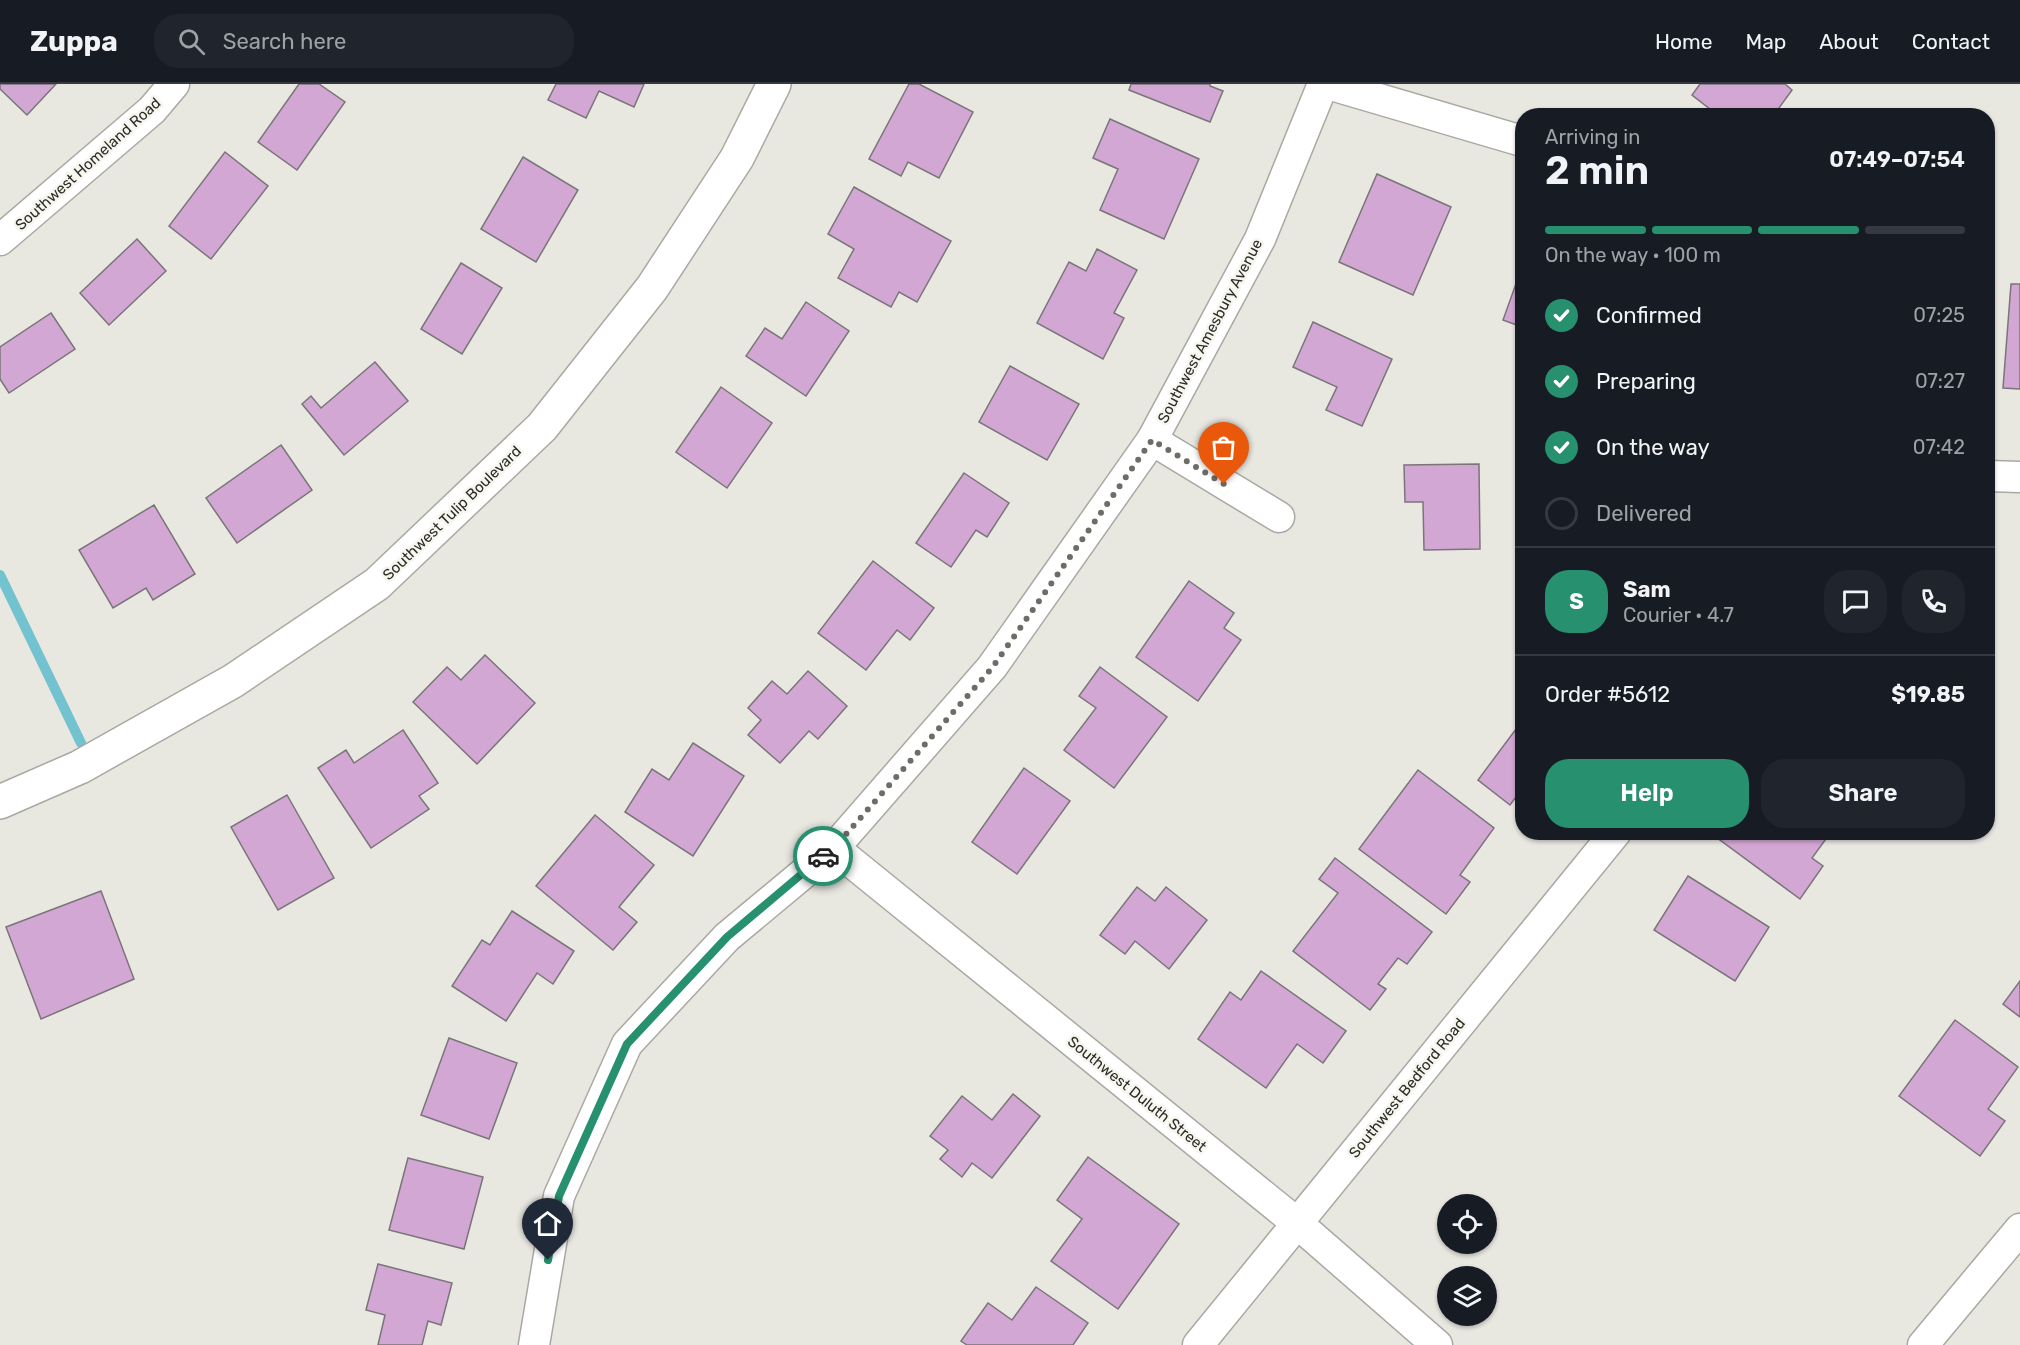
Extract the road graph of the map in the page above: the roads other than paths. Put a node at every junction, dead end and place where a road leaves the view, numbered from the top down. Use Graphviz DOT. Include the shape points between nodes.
graph roads {
  1 [pos="174,84"];
  2 [pos="774,84"];
  3 [pos="1323,84"];
  4 [pos="1328,84"];
  5 [pos="1515,139"];
  6 [pos="0,240"];
  7 [pos="1152,440"];
  8 [pos="1995,476"];
  9 [pos="2020,477"];
  10 [pos="1279,517"];
  11 [pos="0,802"];
  12 [pos="1609,840"];
  13 [pos="834,848"];
  14 [pos="1297,1223"];
  15 [pos="2020,1228"];
  16 [pos="534,1345"];
  17 [pos="1198,1345"];
  18 [pos="1437,1345"];
  19 [pos="1923,1345"];
  1 -- 6 [label="street, Southwest Homeland Road" via="152,110"];
  2 -- 11 [label="street, Southwest Tulip Boulevard" via="737,158 645,298 542,427 377,584 233,681 81,767"];
  3 -- 7 [label="street, Southwest Amesbury Avenue" via="1260,239"];
  4 -- 5 [label="street"];
  7 -- 10 [label="street"];
  7 -- 13 [label="street, Southwest Amesbury Avenue" via="992,668"];
  8 -- 9 [label="street"];
  12 -- 14 [label="street, Southwest Bedford Road"];
  13 -- 14 [label="street, Southwest Duluth Street"];
  13 -- 16 [label="street, Southwest Amesbury Avenue" via="727,937 627,1044 559,1196"];
  14 -- 17 [label="street, Southwest Bedford Road"];
  14 -- 18 [label="street, Southwest Duluth Street"];
  15 -- 19 [label="street"];
}
